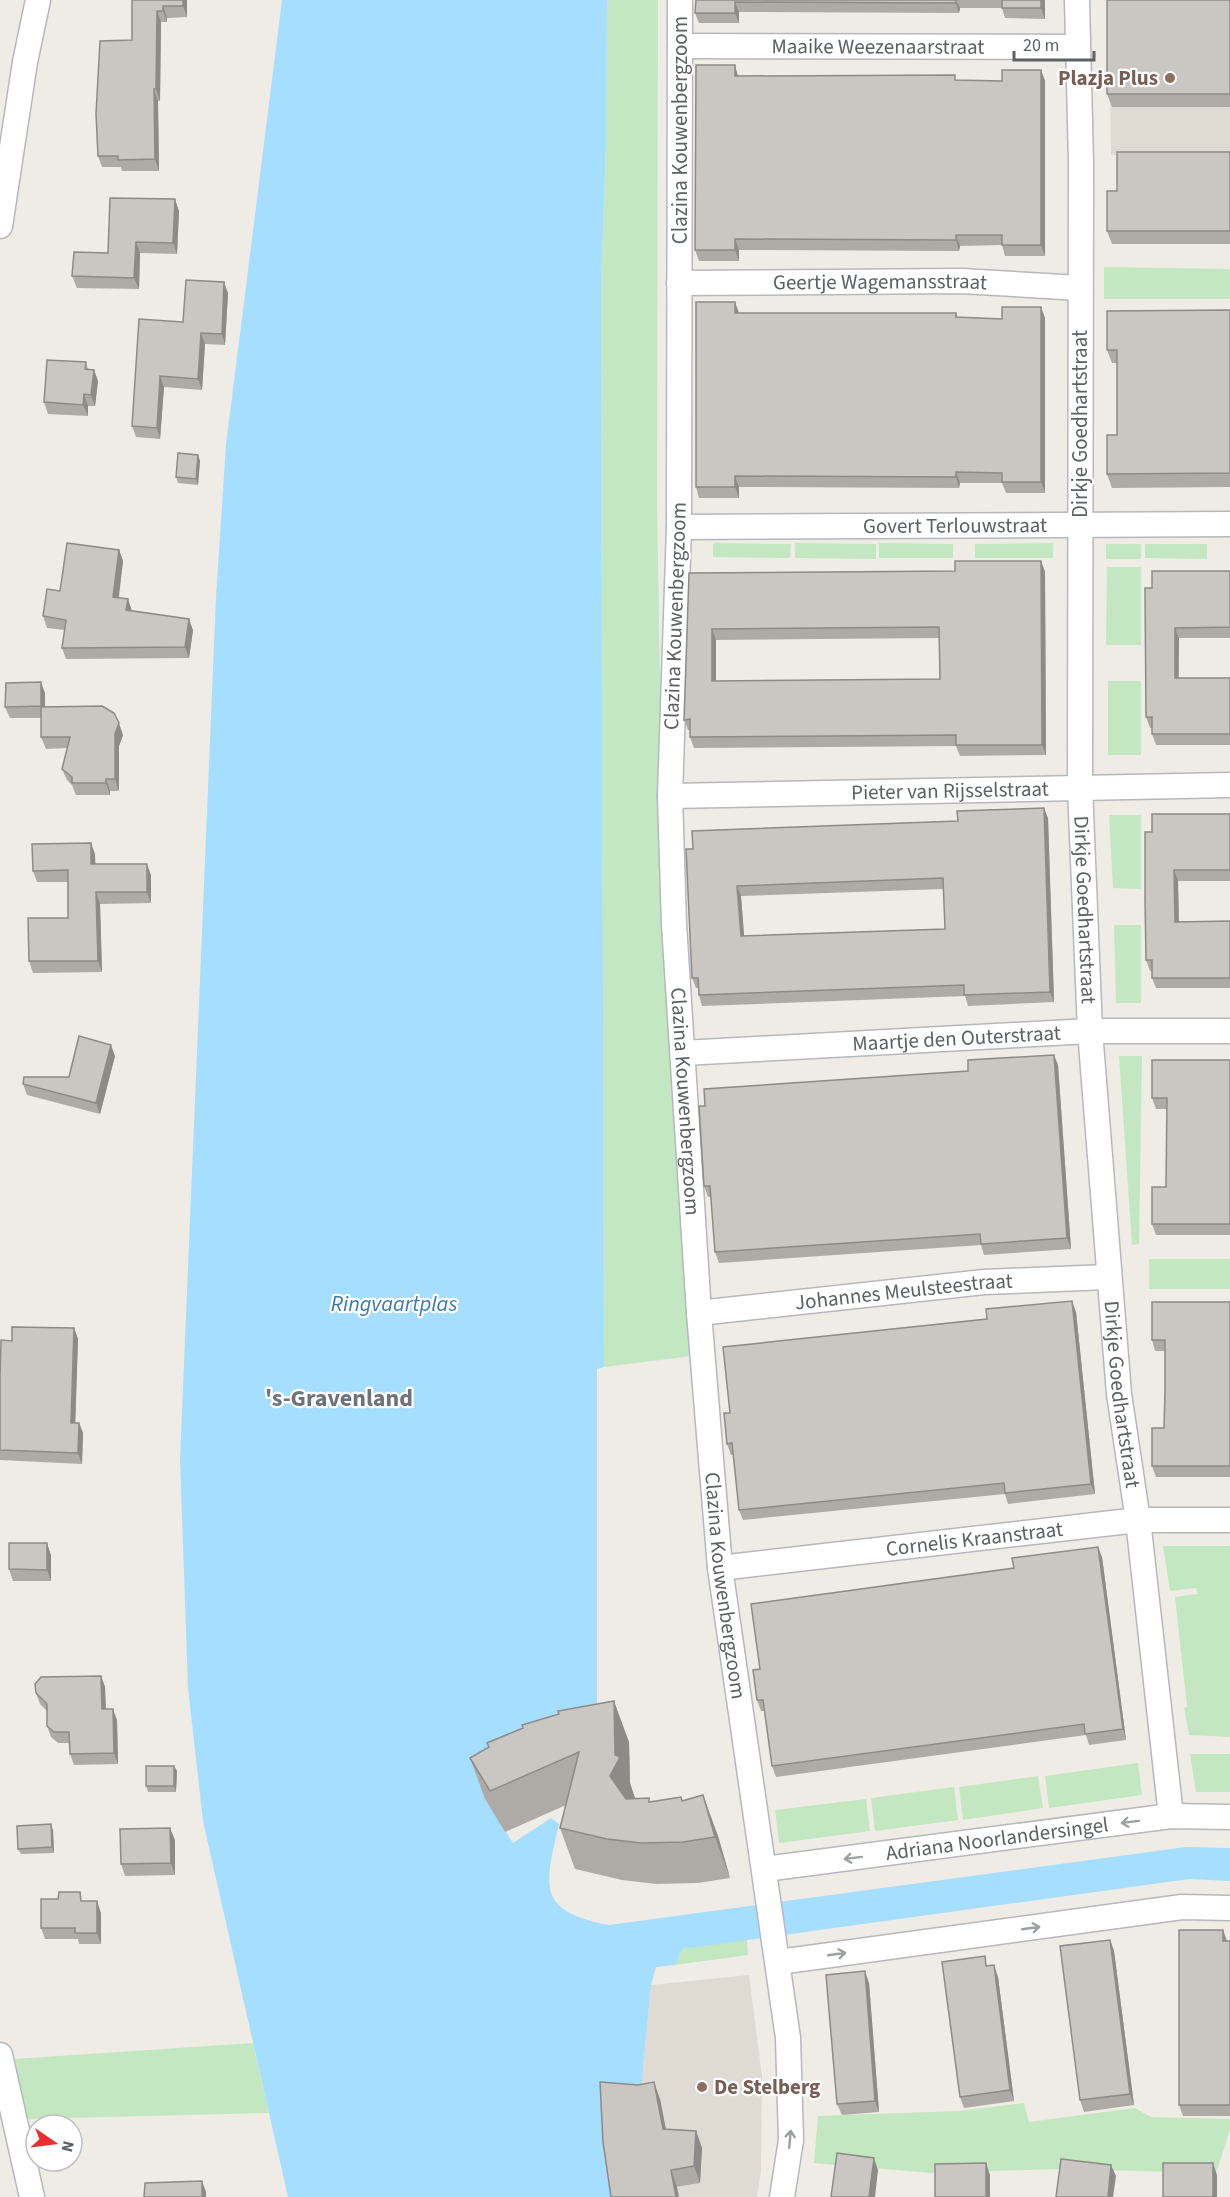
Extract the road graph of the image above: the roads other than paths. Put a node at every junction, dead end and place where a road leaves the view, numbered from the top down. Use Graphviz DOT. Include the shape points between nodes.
graph roads {
  1 [pos="38,0"];
  2 [pos="680,0"];
  3 [pos="1077,0"];
  4 [pos="680,46"];
  5 [pos="1076,46"];
  6 [pos="0,226"];
  7 [pos="680,284"];
  8 [pos="1080,288"];
  9 [pos="1080,524"];
  10 [pos="1230,524"];
  11 [pos="679,527"];
  12 [pos="1230,785"];
  13 [pos="1080,787"];
  14 [pos="670,796"];
  15 [pos="1090,1031"];
  16 [pos="1230,1031"];
  17 [pos="683,1053"];
  18 [pos="1108,1277"];
  19 [pos="699,1313"];
  20 [pos="1138,1520"];
  21 [pos="1230,1520"];
  22 [pos="720,1568"];
  23 [pos="1171,1816"];
  24 [pos="1230,1817"];
  25 [pos="767,1881"];
  26 [pos="1230,1908"];
  27 [pos="778,1953"];
  28 [pos="0,2055"];
  29 [pos="32,2197"];
  30 [pos="782,2197"];
  1 -- 6 [label="street"];
  2 -- 4 [label="street, Clazina Kouwenbergzoom"];
  3 -- 5 [label="street, Dirkje Goedhartstraat"];
  4 -- 5 [label="street, Maaike Weezenaarstraat"];
  4 -- 7 [label="street, Clazina Kouwenbergzoom"];
  5 -- 8 [label="street, Dirkje Goedhartstraat" via="1081,163"];
  7 -- 8 [label="street, Geertje Wagemansstraat" via="962,281"];
  7 -- 11 [label="street, Clazina Kouwenbergzoom"];
  8 -- 9 [label="street, Dirkje Goedhartstraat"];
  9 -- 10 [label="street, Govert Terlouwstraat"];
  9 -- 11 [label="street, Govert Terlouwstraat"];
  9 -- 13 [label="street, Dirkje Goedhartstraat"];
  11 -- 14 [label="street, Clazina Kouwenbergzoom"];
  12 -- 13 [label="street, Pieter van Rijsselstraat"];
  13 -- 14 [label="street, Pieter van Rijsselstraat"];
  13 -- 15 [label="street, Dirkje Goedhartstraat"];
  14 -- 17 [label="street, Clazina Kouwenbergzoom"];
  15 -- 16 [label="street, Maartje den Outerstraat"];
  15 -- 17 [label="street, Maartje den Outerstraat"];
  15 -- 18 [label="street, Dirkje Goedhartstraat"];
  17 -- 19 [label="street, Clazina Kouwenbergzoom"];
  18 -- 19 [label="street, Johannes Meulsteestraat" via="984,1282"];
  18 -- 20 [label="street, Dirkje Goedhartstraat" via="1119,1394"];
  19 -- 22 [label="street, Clazina Kouwenbergzoom"];
  20 -- 21 [label="street, Cornelis Kraanstraat"];
  20 -- 22 [label="street, Cornelis Kraanstraat"];
  20 -- 23 [label="street, Dirkje Goedhartstraat"];
  22 -- 25 [label="street, Clazina Kouwenbergzoom"];
  23 -- 24 [label="street, Adriana Noorlandersingel"];
  23 -- 25 [label="street, Adriana Noorlandersingel, one-way"];
  25 -- 27 [label="street, Clazina Kouwenbergzoom"];
  27 -- 26 [label="street, one-way" via="1182,1908"];
  30 -- 27 [label="street, Clazina Kouwenbergzoom, one-way" via="791,2140 792,2101"];
  28 -- 29 [label="street"];
}
